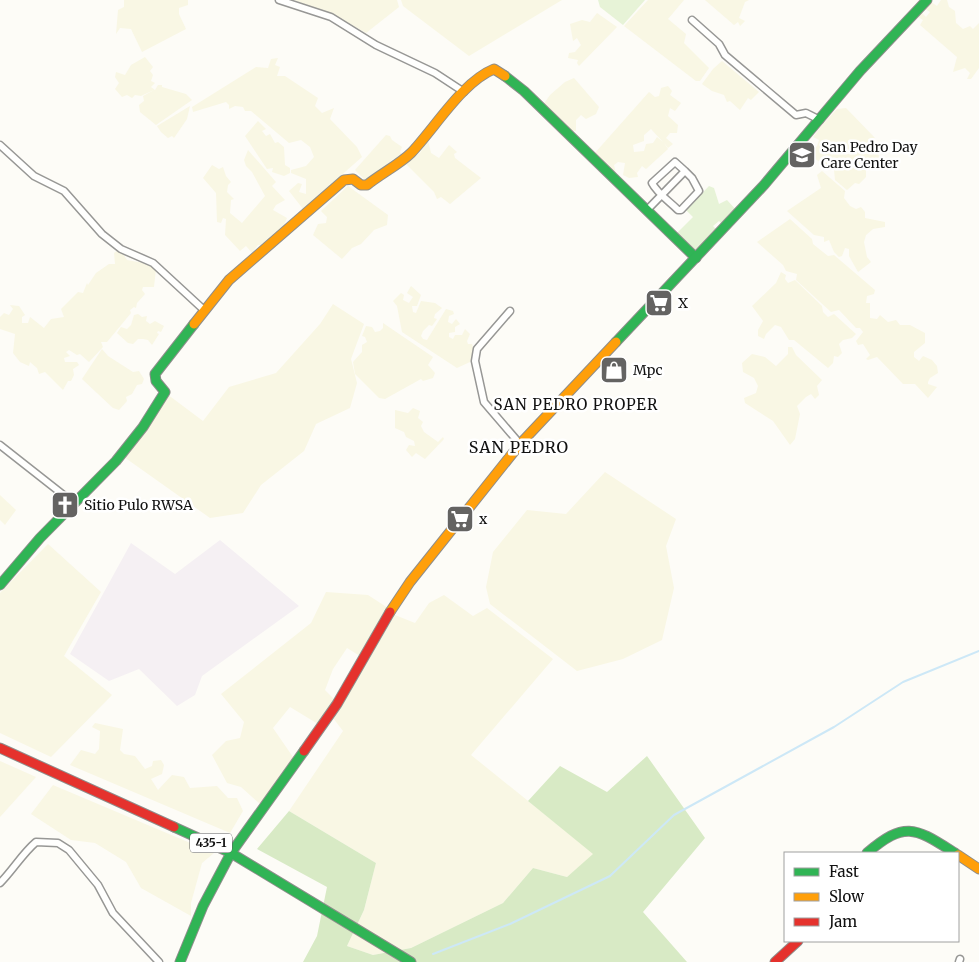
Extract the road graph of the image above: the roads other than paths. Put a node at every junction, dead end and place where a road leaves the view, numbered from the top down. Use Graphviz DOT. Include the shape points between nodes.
graph roads {
  1 [pos="279,0"];
  2 [pos="927,0"];
  3 [pos="692,20"];
  4 [pos="464,92"];
  5 [pos="820,120"];
  6 [pos="0,145"];
  7 [pos="685,172"];
  8 [pos="662,195"];
  9 [pos="647,210"];
  10 [pos="696,258"];
  11 [pos="204,310"];
  12 [pos="510,311"];
  13 [pos="520,444"];
  14 [pos="0,445"];
  15 [pos="75,504"];
  16 [pos="0,585"];
  17 [pos="0,748"];
  18 [pos="868,852"];
  19 [pos="954,852"];
  20 [pos="231,853"];
  21 [pos="959,855"];
  22 [pos="979,869"];
  23 [pos="0,883"];
  24 [pos="797,942"];
  25 [pos="159,962"];
  26 [pos="180,962"];
  27 [pos="411,962"];
  28 [pos="775,962"];
  1 -- 4 [label="street" via="331,17 376,46 435,73"];
  2 -- 5 [label="street" via="866,64"];
  3 -- 5 [label="street" via="719,44 725,55 796,115 806,113"];
  4 -- 9 [label="street" via="484,73 494,69 502,73"];
  4 -- 11 [label="street" via="410,155 393,164 367,186 352,179 344,180 229,280"];
  5 -- 10 [label="street"];
  6 -- 11 [label="street" via="34,176 64,191 102,234 120,249 153,263"];
  7 -- 8 [label="street"];
  7 -- 8 [label="street" via="675,162 652,183"];
  7 -- 8 [label="street" via="699,192 681,210"];
  8 -- 9 [label="street"];
  9 -- 10 [label="street"];
  10 -- 13 [label="street"];
  11 -- 15 [label="street" via="155,374 156,381 165,392 148,418 116,461"];
  12 -- 13 [label="street" via="477,350 475,360 484,402"];
  13 -- 20 [label="street" via="410,582 386,617 338,704"];
  14 -- 15 [label="street"];
  15 -- 16 [label="street" via="40,538"];
  17 -- 20 [label="street, 435-1"];
  18 -- 19 [label="street" via="889,835 907,829 921,832"];
  20 -- 26 [label="street" via="203,906"];
  20 -- 27 [label="street, 435-1"];
  21 -- 22 [label="street"];
  23 -- 25 [label="street" via="36,842 58,843 69,850 98,885 109,908"];
  24 -- 28 [label="street"];
}
